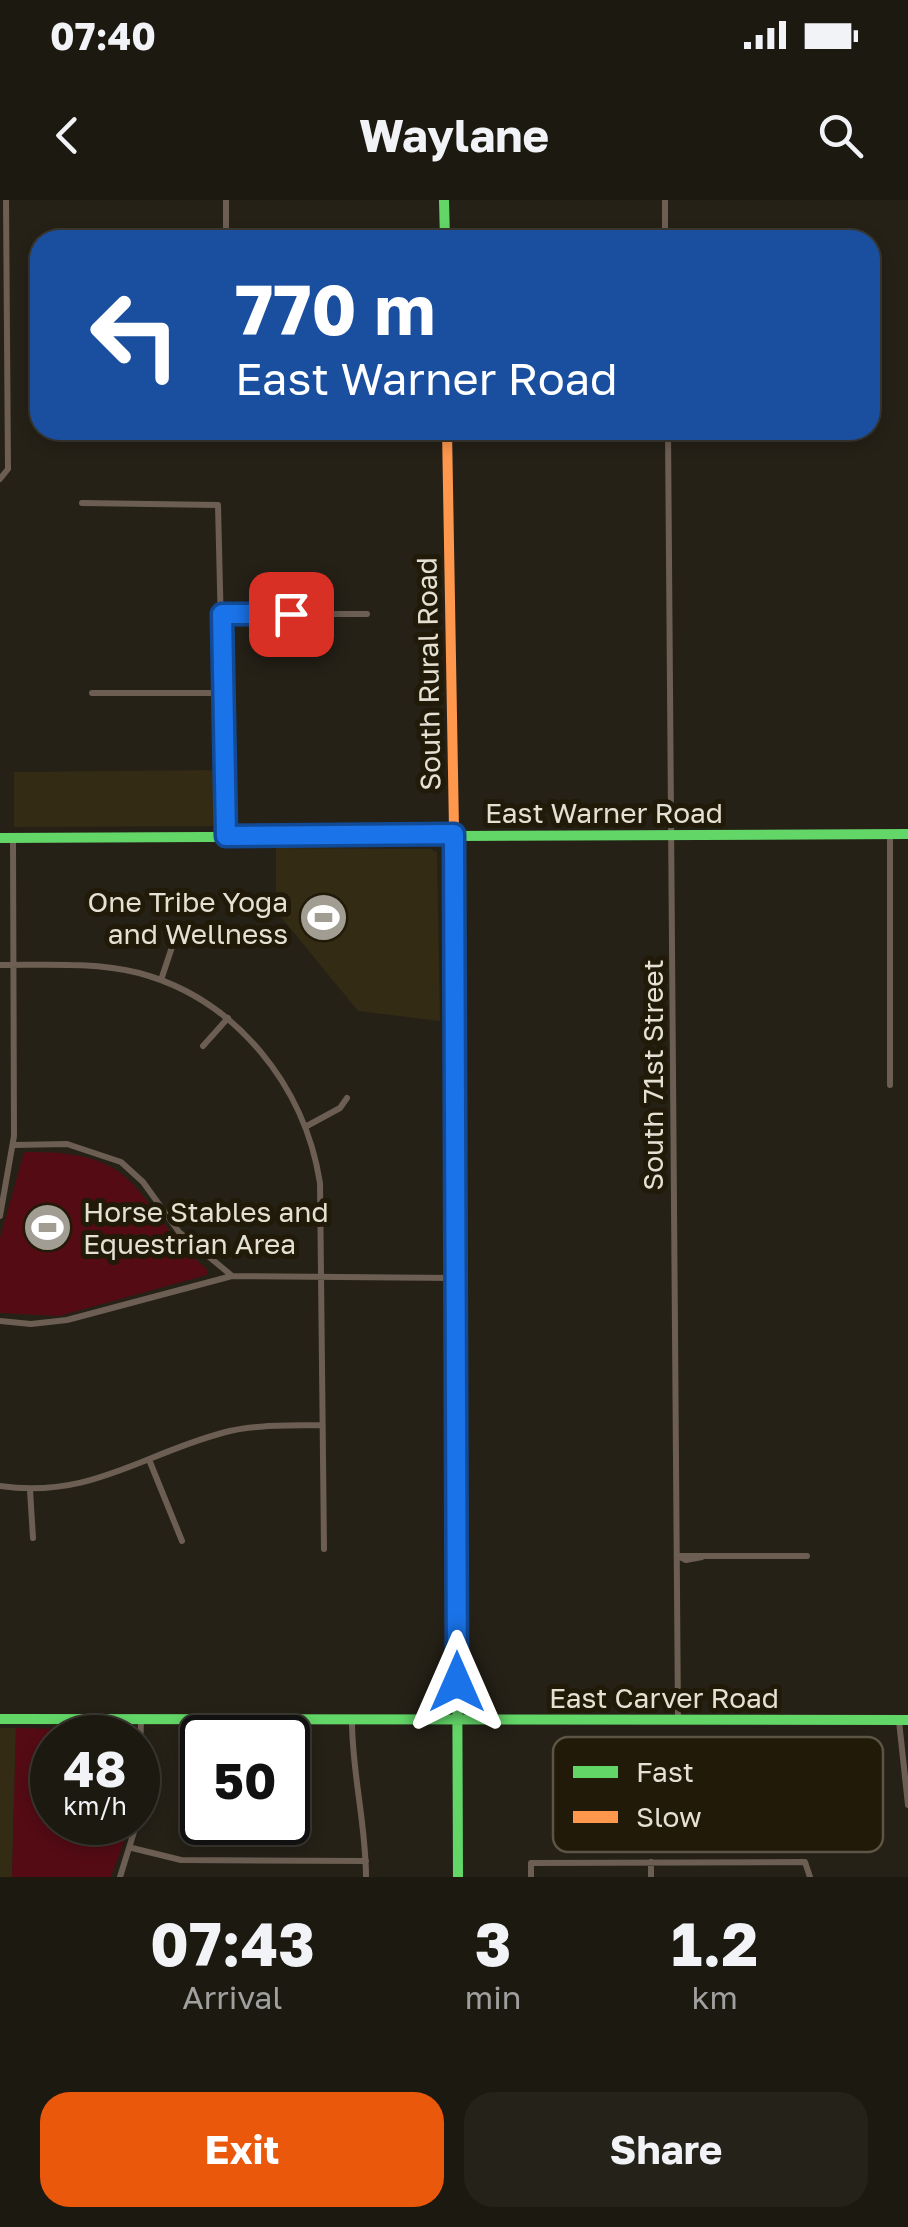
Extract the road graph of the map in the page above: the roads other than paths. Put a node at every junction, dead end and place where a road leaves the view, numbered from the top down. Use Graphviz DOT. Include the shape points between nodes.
graph roads {
  1 [pos="6,200"];
  2 [pos="226,200"];
  3 [pos="444,200"];
  4 [pos="665,200"];
  5 [pos="226,230"];
  6 [pos="444,230"];
  7 [pos="665,230"];
  8 [pos="447,440"];
  9 [pos="668,440"];
  10 [pos="0,478"];
  11 [pos="82,503"];
  12 [pos="222,614"];
  13 [pos="367,614"];
  14 [pos="92,693"];
  15 [pos="224,693"];
  16 [pos="454,834"];
  17 [pos="673,834"];
  18 [pos="890,834"];
  19 [pos="908,834"];
  20 [pos="226,836"];
  21 [pos="0,838"];
  22 [pos="13,838"];
  23 [pos="180,926"];
  24 [pos="0,965"];
  25 [pos="13,965"];
  26 [pos="162,980"];
  27 [pos="228,1018"];
  28 [pos="203,1046"];
  29 [pos="890,1084"];
  30 [pos="347,1098"];
  31 [pos="306,1127"];
  32 [pos="14,1145"];
  33 [pos="0,1216"];
  34 [pos="232,1276"];
  35 [pos="321,1278"];
  36 [pos="456,1278"];
  37 [pos="0,1321"];
  38 [pos="322,1426"];
  39 [pos="150,1462"];
  40 [pos="0,1486"];
  41 [pos="30,1490"];
  42 [pos="33,1538"];
  43 [pos="182,1541"];
  44 [pos="324,1548"];
  45 [pos="678,1556"];
  46 [pos="808,1556"];
  47 [pos="0,1719"];
  48 [pos="30,1719"];
  49 [pos="458,1719"];
  50 [pos="678,1719"];
  51 [pos="160,1720"];
  52 [pos="352,1720"];
  53 [pos="904,1720"];
  54 [pos="908,1805"];
  55 [pos="133,1845"];
  56 [pos="132,1848"];
  57 [pos="366,1861"];
  58 [pos="651,1862"];
  59 [pos="120,1877"];
  60 [pos="366,1877"];
  61 [pos="458,1877"];
  62 [pos="531,1877"];
  63 [pos="651,1877"];
  64 [pos="810,1877"];
  1 -- 10 [label="street" via="8,469"];
  2 -- 5 [label="street"];
  3 -- 6 [label="main road"];
  4 -- 7 [label="street"];
  8 -- 16 [label="main road, South Rural Road"];
  9 -- 17 [label="street, South 71st Street"];
  11 -- 12 [label="street" via="218,505"];
  12 -- 13 [label="street"];
  12 -- 15 [label="street"];
  14 -- 15 [label="street"];
  15 -- 20 [label="street"];
  16 -- 17 [label="main road, East Warner Road"];
  16 -- 20 [label="main road, East Warner Road"];
  16 -- 36 [label="main road, South Rural Road"];
  17 -- 18 [label="main road, East Warner Road"];
  17 -- 45 [label="street, South 71st Street"];
  18 -- 19 [label="main road, East Warner Road"];
  18 -- 29 [label="street"];
  20 -- 22 [label="main road, East Warner Road"];
  21 -- 22 [label="main road, East Warner Road"];
  22 -- 25 [label="street"];
  23 -- 26 [label="street"];
  24 -- 25 [label="street"];
  25 -- 26 [label="street" via="83,965"];
  25 -- 32 [label="street"];
  26 -- 27 [label="street"];
  27 -- 28 [label="street"];
  27 -- 31 [label="street" via="268,1059"];
  30 -- 31 [label="street"];
  31 -- 35 [label="street" via="320,1183"];
  32 -- 33 [label="street"];
  32 -- 34 [label="street" via="68,1144 121,1162 179,1232"];
  34 -- 35 [label="street"];
  34 -- 37 [label="street" via="68,1320"];
  35 -- 36 [label="street"];
  35 -- 38 [label="street"];
  36 -- 49 [label="main road, South Rural Road"];
  38 -- 39 [label="street" via="220,1433"];
  38 -- 44 [label="street"];
  39 -- 41 [label="street" via="104,1479"];
  39 -- 43 [label="street"];
  40 -- 41 [label="street"];
  41 -- 42 [label="street"];
  45 -- 46 [label="street"];
  45 -- 50 [label="street, South 71st Street"];
  47 -- 48 [label="main road, East Carver Road"];
  49 -- 50 [label="main road, East Carver Road"];
  49 -- 52 [label="main road, East Carver Road"];
  49 -- 61 [label="main road, South Rural Road"];
  50 -- 53 [label="main road, East Carver Road"];
  51 -- 52 [label="main road, East Carver Road"];
  52 -- 57 [label="street"];
  53 -- 54 [label="street"];
  55 -- 56 [label="street"];
  56 -- 57 [label="street" via="181,1860"];
  56 -- 59 [label="street"];
  57 -- 60 [label="street"];
  58 -- 62 [label="street" via="531,1863"];
  58 -- 63 [label="street"];
  58 -- 64 [label="street" via="805,1862"];
}
